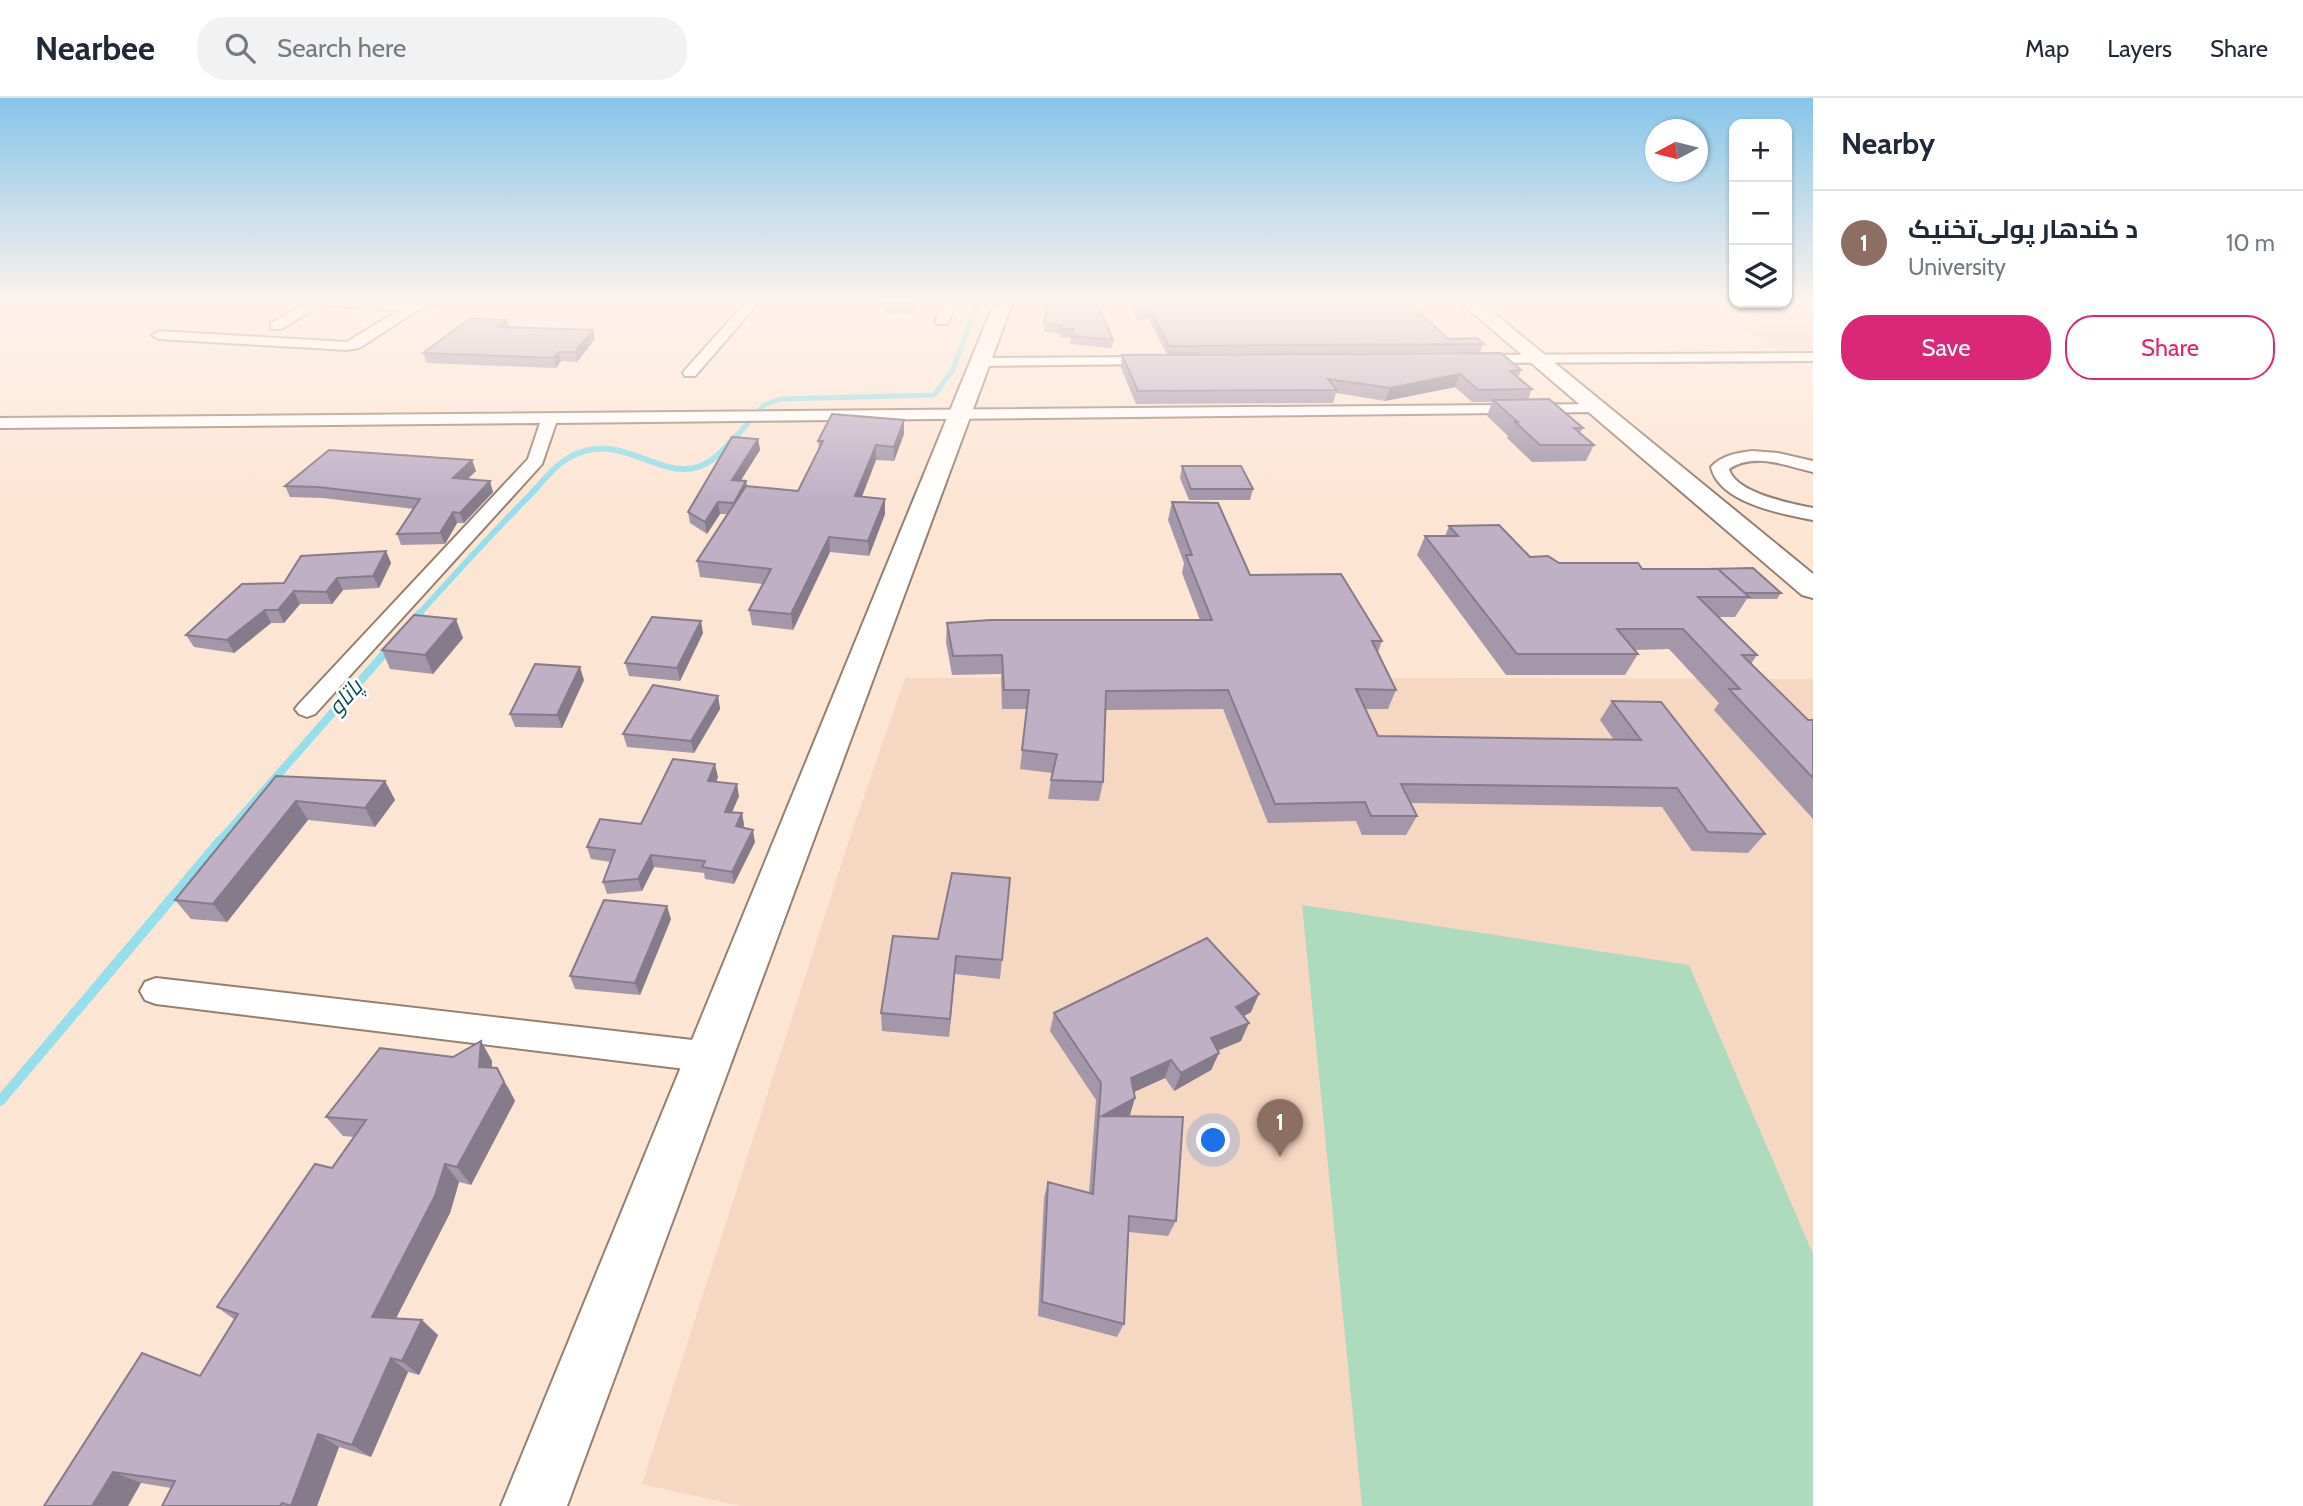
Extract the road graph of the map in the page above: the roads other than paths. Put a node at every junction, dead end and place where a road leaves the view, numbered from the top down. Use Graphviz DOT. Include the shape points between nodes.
graph roads {
  1 [pos="696,367"];
  2 [pos="978,367"];
  3 [pos="1547,367"];
  4 [pos="690,373"];
  5 [pos="1599,409"];
  6 [pos="961,414"];
  7 [pos="549,419"];
  8 [pos="0,423"];
  9 [pos="1813,467"];
  10 [pos="1691,486"];
  11 [pos="1732,486"];
  12 [pos="1813,514"];
  13 [pos="1813,589"];
  14 [pos="307,709"];
  15 [pos="156,991"];
  16 [pos="710,1057"];
  17 [pos="534,1506"];
  1 -- 4 [label="street"];
  2 -- 6 [label="main road"];
  3 -- 5 [label="main road"];
  5 -- 6 [label="street"];
  5 -- 10 [label="main road"];
  6 -- 7 [label="street"];
  6 -- 16 [label="main road"];
  7 -- 8 [label="street"];
  7 -- 14 [label="street" via="536,460"];
  9 -- 11 [label="street" via="1741,457 1720,467"];
  10 -- 11 [label="street"];
  10 -- 13 [label="main road"];
  11 -- 12 [label="street" via="1768,504"];
  15 -- 16 [label="street"];
  16 -- 17 [label="main road"];
}
